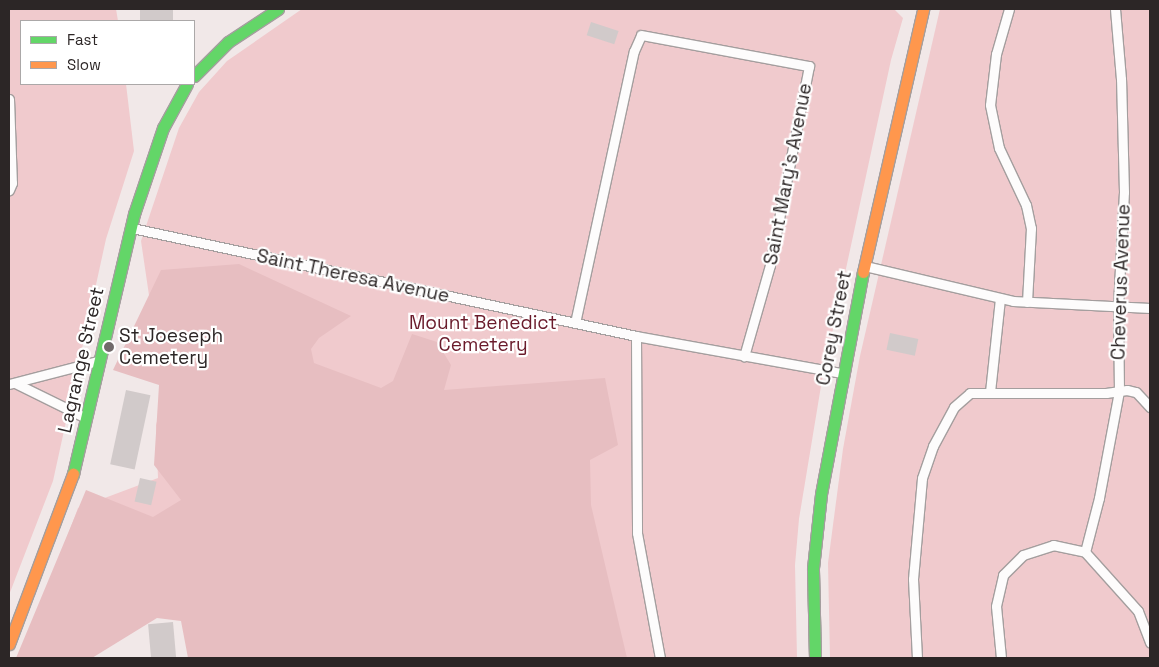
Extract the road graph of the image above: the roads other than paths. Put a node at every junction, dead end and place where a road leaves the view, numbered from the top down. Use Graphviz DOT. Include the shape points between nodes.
graph roads {
  1 [pos="278,9"];
  2 [pos="923,9"];
  3 [pos="1009,9"];
  4 [pos="1115,9"];
  5 [pos="195,75"];
  6 [pos="187,85"];
  7 [pos="9,99"];
  8 [pos="9,190"];
  9 [pos="130,227"];
  10 [pos="864,266"];
  11 [pos="1000,299"];
  12 [pos="1027,302"];
  13 [pos="1118,306"];
  14 [pos="1150,308"];
  15 [pos="574,323"];
  16 [pos="636,336"];
  17 [pos="744,356"];
  18 [pos="98,361"];
  19 [pos="842,373"];
  20 [pos="12,384"];
  21 [pos="1119,391"];
  22 [pos="990,392"];
  23 [pos="1150,407"];
  24 [pos="86,418"];
  25 [pos="1085,552"];
  26 [pos="1150,643"];
  27 [pos="9,644"];
  28 [pos="660,658"];
  29 [pos="815,658"];
  30 [pos="919,658"];
  31 [pos="1001,658"];
  1 -- 5 [label="main road" via="223,46"];
  2 -- 10 [label="main road, Corey Street"];
  3 -- 12 [label="lane" via="996,54 990,105 999,148 1026,205 1031,228"];
  4 -- 13 [label="lane, Cheverus Avenue" via="1122,79 1124,192"];
  6 -- 9 [label="main road, Lagrange Street" via="163,128"];
  7 -- 8 [label="lane" via="12,183"];
  9 -- 15 [label="lane, Saint Theresa Avenue"];
  9 -- 18 [label="main road, Lagrange Street"];
  10 -- 11 [label="lane"];
  10 -- 19 [label="main road, Corey Street"];
  11 -- 12 [label="lane"];
  11 -- 22 [label="lane"];
  12 -- 13 [label="lane"];
  13 -- 14 [label="lane"];
  13 -- 21 [label="lane, Cheverus Avenue"];
  15 -- 16 [label="lane, Saint Theresa Avenue"];
  15 -- 17 [label="lane, Saint Mary's Avenue" via="634,51 641,35 809,66 770,265"];
  16 -- 17 [label="lane, Saint Theresa Avenue"];
  16 -- 28 [label="lane" via="637,533"];
  17 -- 19 [label="lane, Saint Theresa Avenue"];
  18 -- 20 [label="lane"];
  18 -- 24 [label="main road, Lagrange Street"];
  19 -- 29 [label="main road, Corey Street" via="814,545"];
  20 -- 24 [label="lane"];
  21 -- 22 [label="lane"];
  21 -- 23 [label="lane" via="1136,392"];
  21 -- 25 [label="lane, Cheverus Avenue" via="1099,498"];
  22 -- 30 [label="lane" via="970,393 954,407 933,446 922,478 913,579"];
  24 -- 27 [label="main road, Lagrange Street" via="67,497"];
  25 -- 26 [label="lane" via="1138,611"];
  25 -- 31 [label="lane" via="1053,546 1023,555 1003,574 996,606"];
}
